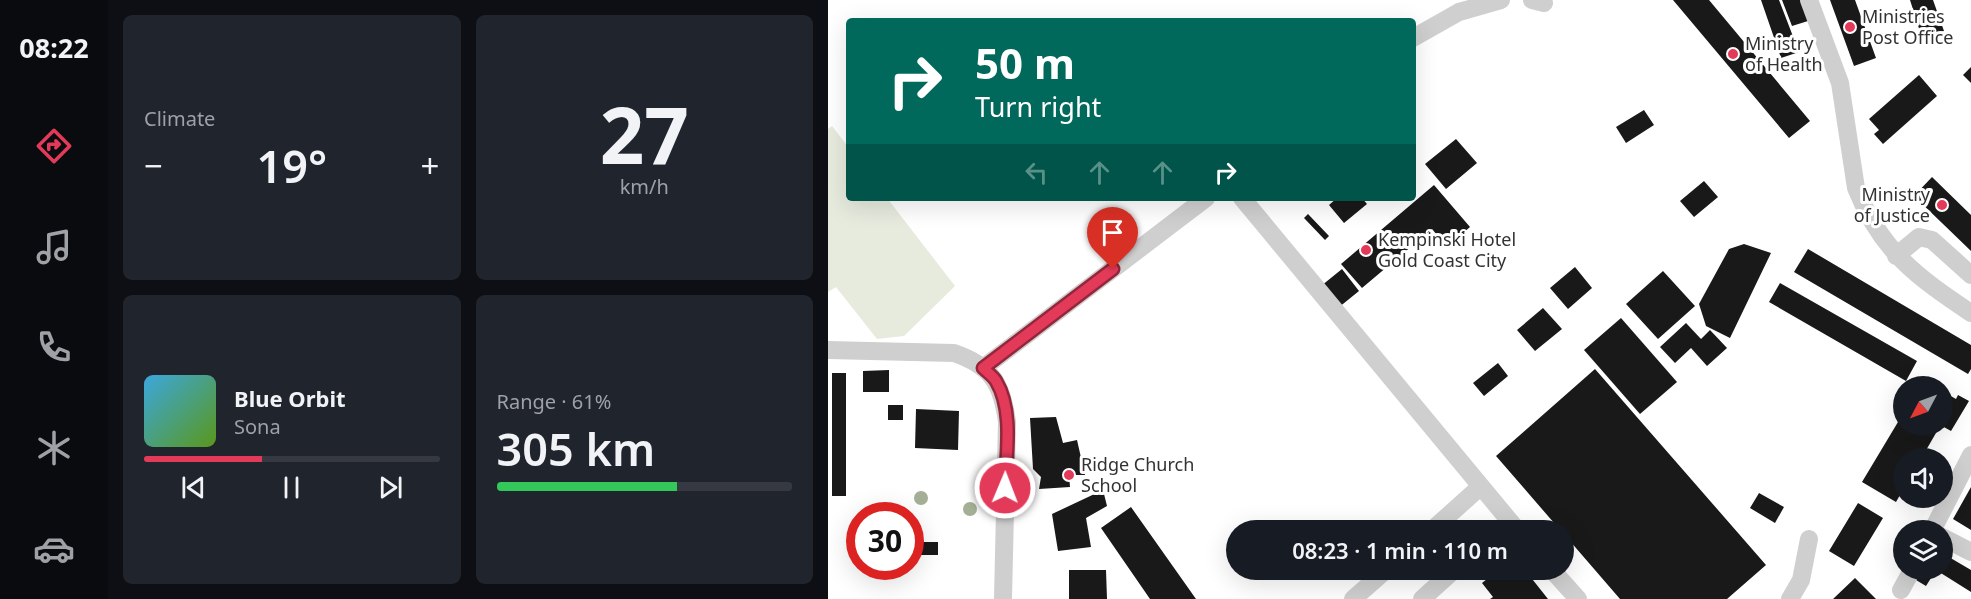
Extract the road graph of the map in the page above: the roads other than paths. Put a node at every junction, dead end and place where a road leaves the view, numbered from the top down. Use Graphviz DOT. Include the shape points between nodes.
graph roads {
  1 [pos="1501,0"];
  2 [pos="1809,0"];
  3 [pos="1416,36"];
  4 [pos="1202,201"];
  5 [pos="1244,201"];
  6 [pos="1896,256"];
  7 [pos="1971,275"];
  8 [pos="1971,313"];
  9 [pos="828,350"];
  10 [pos="983,368"];
  11 [pos="1971,455"];
  12 [pos="1965,483"];
  13 [pos="1480,487"];
  14 [pos="1443,520"];
  15 [pos="1503,520"];
  16 [pos="1940,520"];
  17 [pos="1809,539"];
  18 [pos="1953,543"];
  19 [pos="1971,552"];
  20 [pos="1375,580"];
  21 [pos="1443,580"];
  22 [pos="1561,580"];
  23 [pos="1906,580"];
  24 [pos="1901,590"];
  25 [pos="1003,599"];
  26 [pos="1353,599"];
  27 [pos="1422,599"];
  28 [pos="1578,599"];
  29 [pos="1790,599"];
  1 -- 3 [label="street" via="1459,12"];
  2 -- 6 [label="street" via="1840,83 1856,188 1872,224"];
  4 -- 10 [label="street"];
  5 -- 13 [label="street"];
  6 -- 7 [label="street" via="1919,237 1932,240"];
  6 -- 8 [label="street" via="1928,285"];
  9 -- 10 [label="street" via="954,353"];
  10 -- 25 [label="street" via="1004,398 1007,422"];
  11 -- 12 [label="street"];
  12 -- 16 [label="street"];
  13 -- 14 [label="street"];
  13 -- 15 [label="street"];
  17 -- 29 [label="street" via="1801,580"];
  18 -- 19 [label="street"];
  20 -- 26 [label="street"];
  21 -- 27 [label="street"];
  22 -- 28 [label="street"];
  23 -- 24 [label="street"];
}
